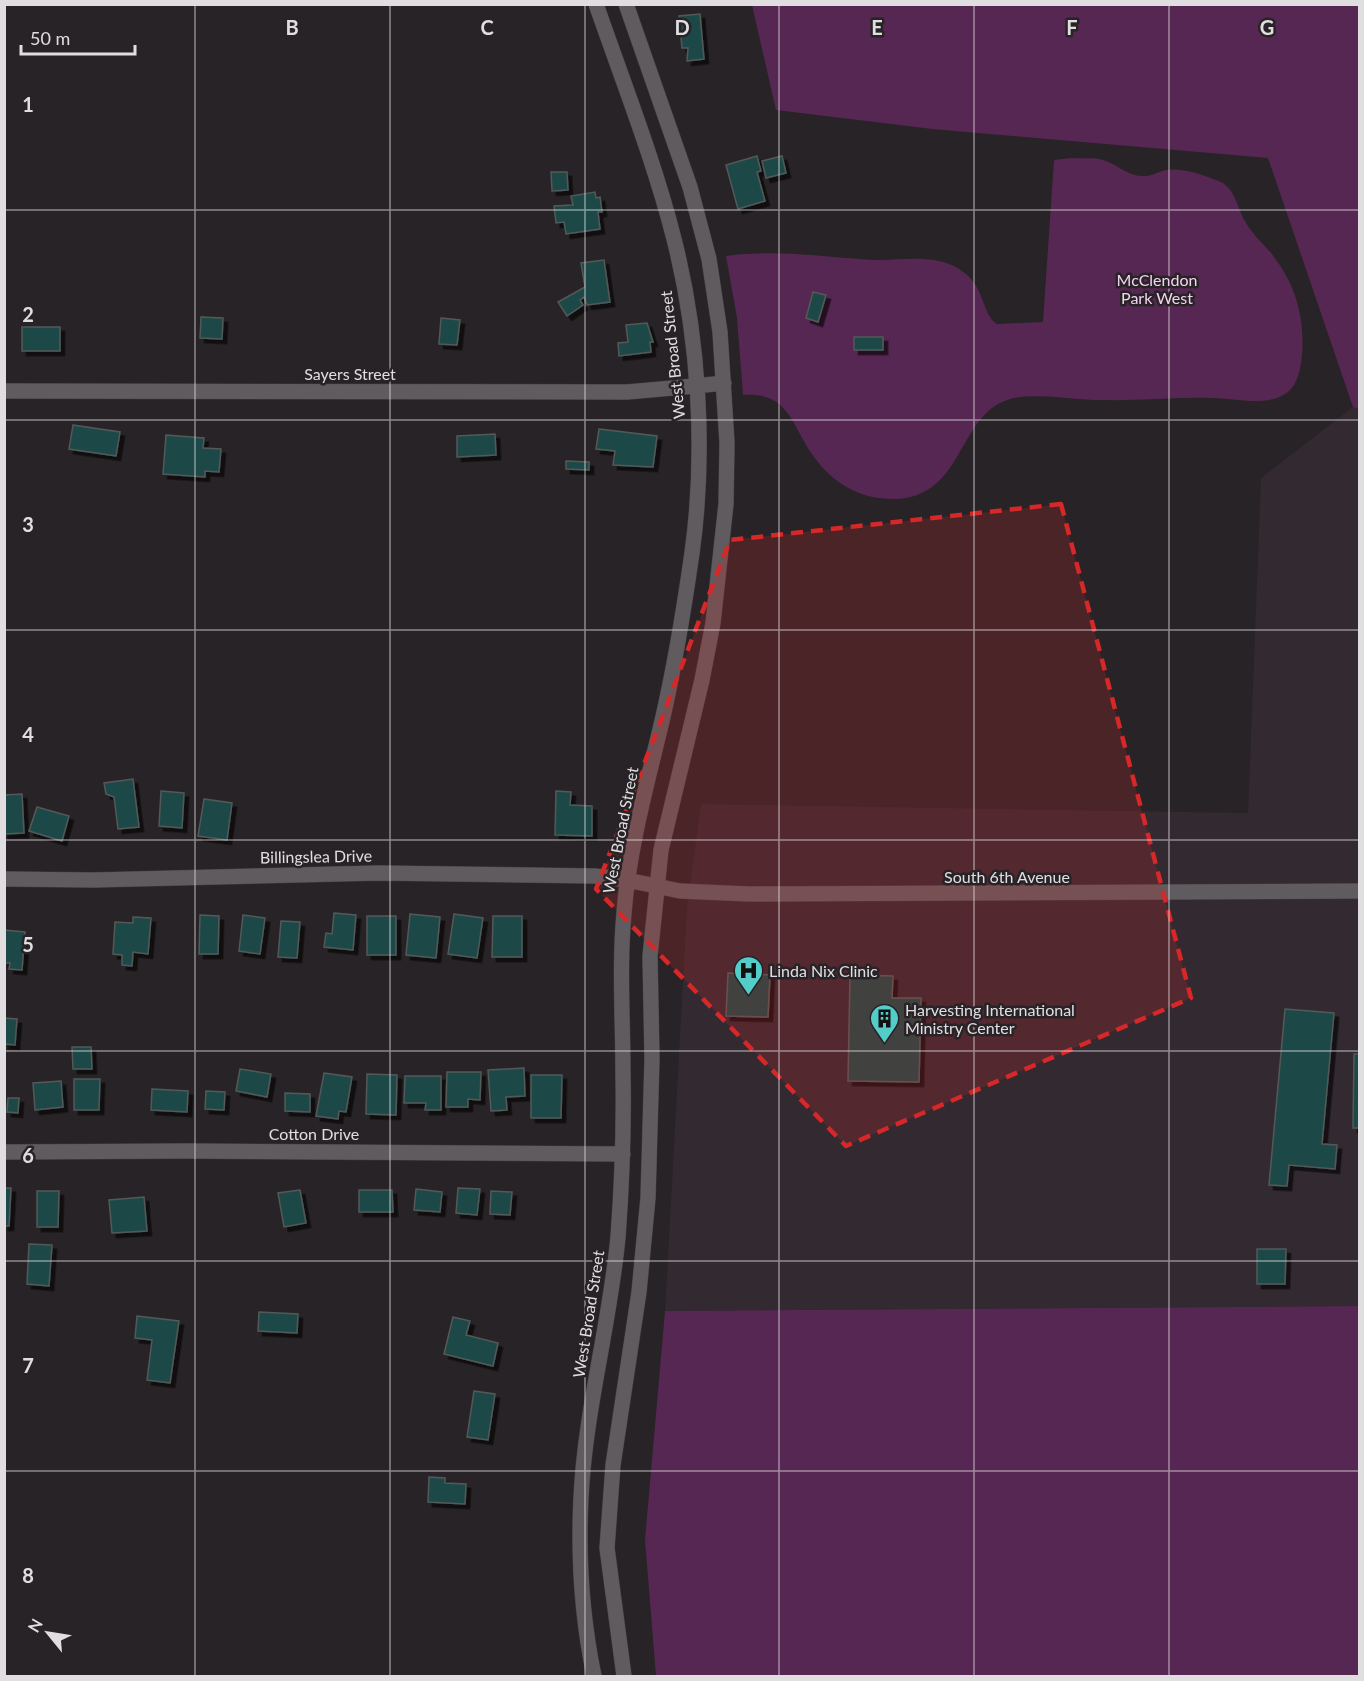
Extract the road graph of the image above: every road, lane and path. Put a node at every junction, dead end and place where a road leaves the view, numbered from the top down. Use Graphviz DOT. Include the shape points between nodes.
graph roads {
  1 [pos="596,4"];
  2 [pos="626,4"];
  3 [pos="724,383"];
  4 [pos="695,386"];
  5 [pos="4,391"];
  6 [pos="4,879"];
  7 [pos="627,880"];
  8 [pos="656,885"];
  9 [pos="1359,891"];
  10 [pos="4,1152"];
  11 [pos="623,1154"];
  12 [pos="651,1154"];
  13 [pos="594,1677"];
  14 [pos="624,1677"];
  1 -- 4 [label="main road, West Broad Street" via="673,235 686,295"];
  2 -- 3 [label="main road" via="664,108 703,234 714,286"];
  3 -- 4 [label="main road, Sayers Street"];
  3 -- 8 [label="main road" via="726,504 713,622"];
  4 -- 5 [label="main road, Sayers Street" via="627,392"];
  4 -- 7 [label="main road, West Broad Street" via="698,496 692,549 673,670"];
  6 -- 7 [label="main road, Billingslea Drive" via="379,873 596,876"];
  7 -- 8 [label="main road, Billingslea Drive"];
  7 -- 11 [label="main road, West Broad Street" via="622,945"];
  8 -- 9 [label="main road, South 6th Avenue" via="680,891 749,894"];
  8 -- 12 [label="main road" via="650,956"];
  10 -- 11 [label="main road, Cotton Drive"];
  11 -- 12 [label="main road, Cotton Drive"];
  11 -- 13 [label="main road, West Broad Street" via="611,1296 580,1496 580,1571"];
  12 -- 14 [label="main road" via="639,1292 612,1465 607,1548"];
}
